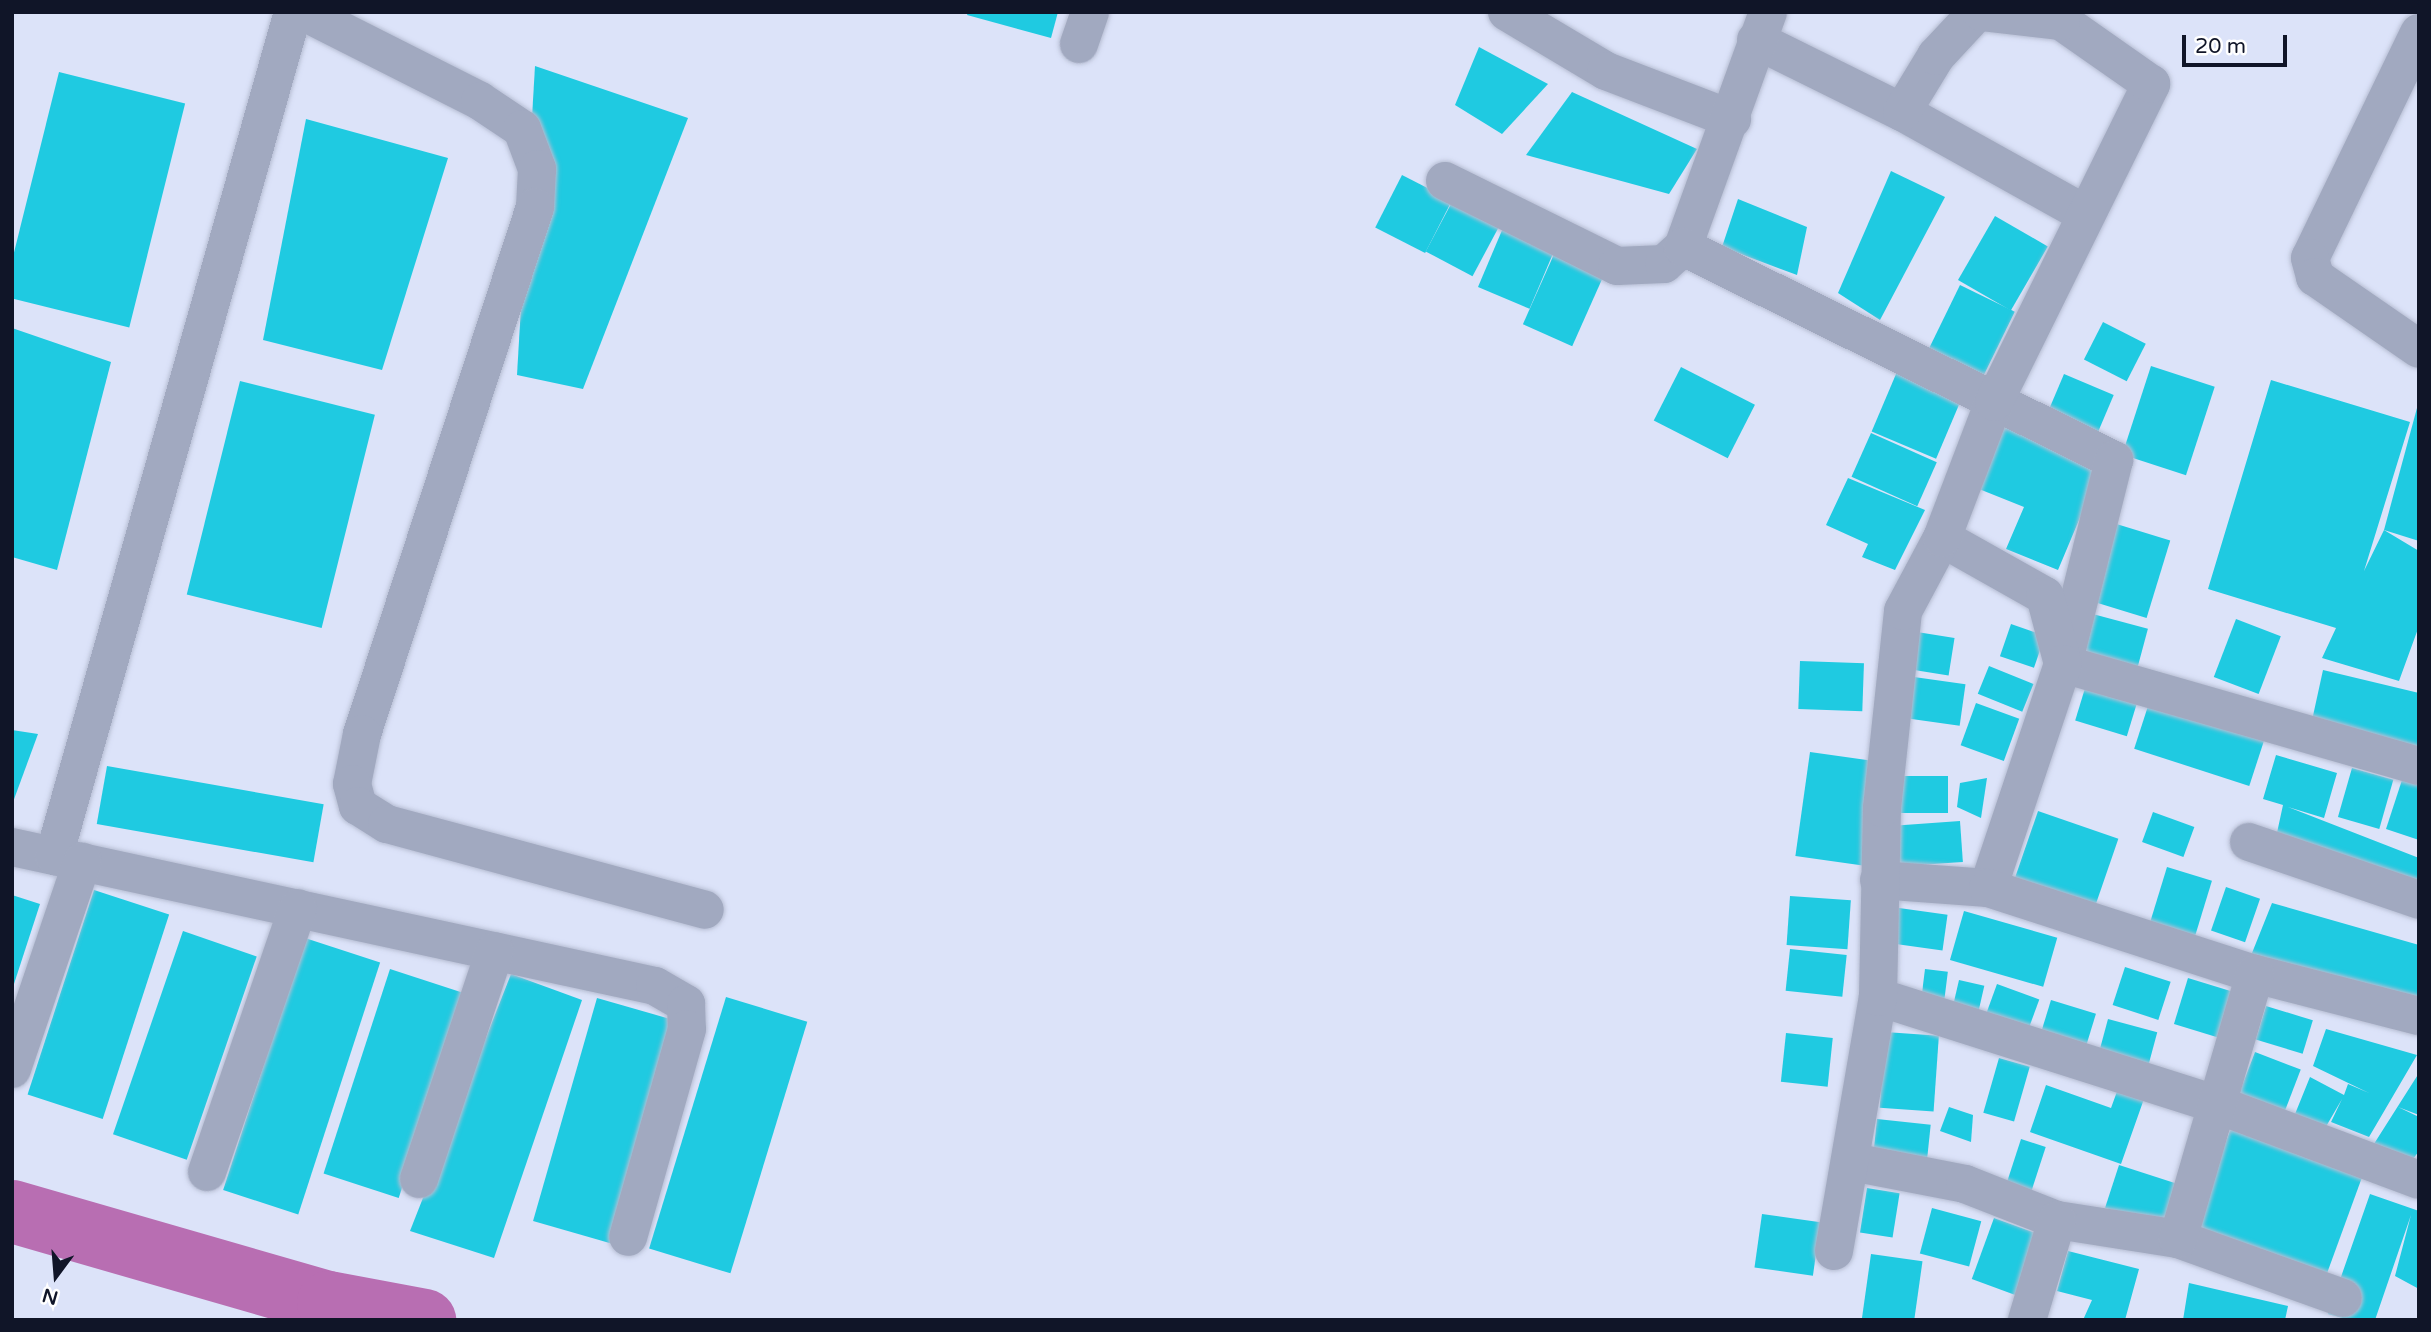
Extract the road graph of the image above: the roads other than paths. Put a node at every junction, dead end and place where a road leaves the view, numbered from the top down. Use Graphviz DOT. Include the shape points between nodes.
graph roads {
  1 [pos="293,12"];
  2 [pos="304,12"];
  3 [pos="1507,12"];
  4 [pos="1979,12"];
  5 [pos="1762,26"];
  6 [pos="2419,33"];
  7 [pos="1902,112"];
  8 [pos="1732,119"];
  9 [pos="1445,181"];
  10 [pos="2085,214"];
  11 [pos="1683,247"];
  12 [pos="2419,349"];
  13 [pos="1994,402"];
  14 [pos="1942,538"];
  15 [pos="2063,664"];
  16 [pos="2419,766"];
  17 [pos="2249,842"];
  18 [pos="12,847"];
  19 [pos="68,859"];
  20 [pos="1879,880"];
  21 [pos="1988,888"];
  22 [pos="2419,900"];
  23 [pos="298,908"];
  24 [pos="705,910"];
  25 [pos="495,951"];
  26 [pos="2255,974"];
  27 [pos="1878,997"];
  28 [pos="2419,1016"];
  29 [pos="12,1069"];
  30 [pos="2221,1106"];
  31 [pos="1852,1162"];
  32 [pos="207,1172"];
  33 [pos="419,1179"];
  34 [pos="2419,1180"];
  35 [pos="2057,1220"];
  36 [pos="628,1237"];
  37 [pos="2178,1238"];
  38 [pos="1834,1251"];
  39 [pos="2343,1298"];
  40 [pos="2027,1320"];
  1 -- 19 [label="street"];
  2 -- 24 [label="street" via="480,101 522,129 537,169 535,206 362,734 352,784 359,806 387,824"];
  3 -- 8 [label="street" via="1606,71"];
  4 -- 7 [label="street" via="1936,56"];
  4 -- 10 [label="street" via="2061,21 2151,84"];
  5 -- 7 [label="street"];
  5 -- 8 [label="street"];
  6 -- 12 [label="street" via="2310,258 2315,277"];
  7 -- 10 [label="street"];
  8 -- 11 [label="street"];
  9 -- 11 [label="street" via="1617,266 1664,264"];
  10 -- 13 [label="street"];
  11 -- 13 [label="street"];
  13 -- 14 [label="street"];
  13 -- 15 [label="street" via="2114,460"];
  14 -- 15 [label="street" via="2045,596"];
  14 -- 20 [label="street" via="1903,611"];
  15 -- 16 [label="street"];
  15 -- 21 [label="street"];
  17 -- 22 [label="street"];
  18 -- 19 [label="street"];
  19 -- 23 [label="street"];
  19 -- 29 [label="street"];
  20 -- 21 [label="street"];
  20 -- 27 [label="street"];
  21 -- 26 [label="street"];
  23 -- 25 [label="street"];
  23 -- 32 [label="street"];
  25 -- 33 [label="street"];
  25 -- 36 [label="street" via="655,986 686,1004 687,1029"];
  26 -- 28 [label="street"];
  26 -- 30 [label="street"];
  27 -- 30 [label="street"];
  27 -- 31 [label="street"];
  30 -- 34 [label="street"];
  30 -- 37 [label="street"];
  31 -- 35 [label="street" via="1965,1184"];
  31 -- 38 [label="street"];
  35 -- 37 [label="street"];
  35 -- 40 [label="street"];
  37 -- 39 [label="street"];
}
